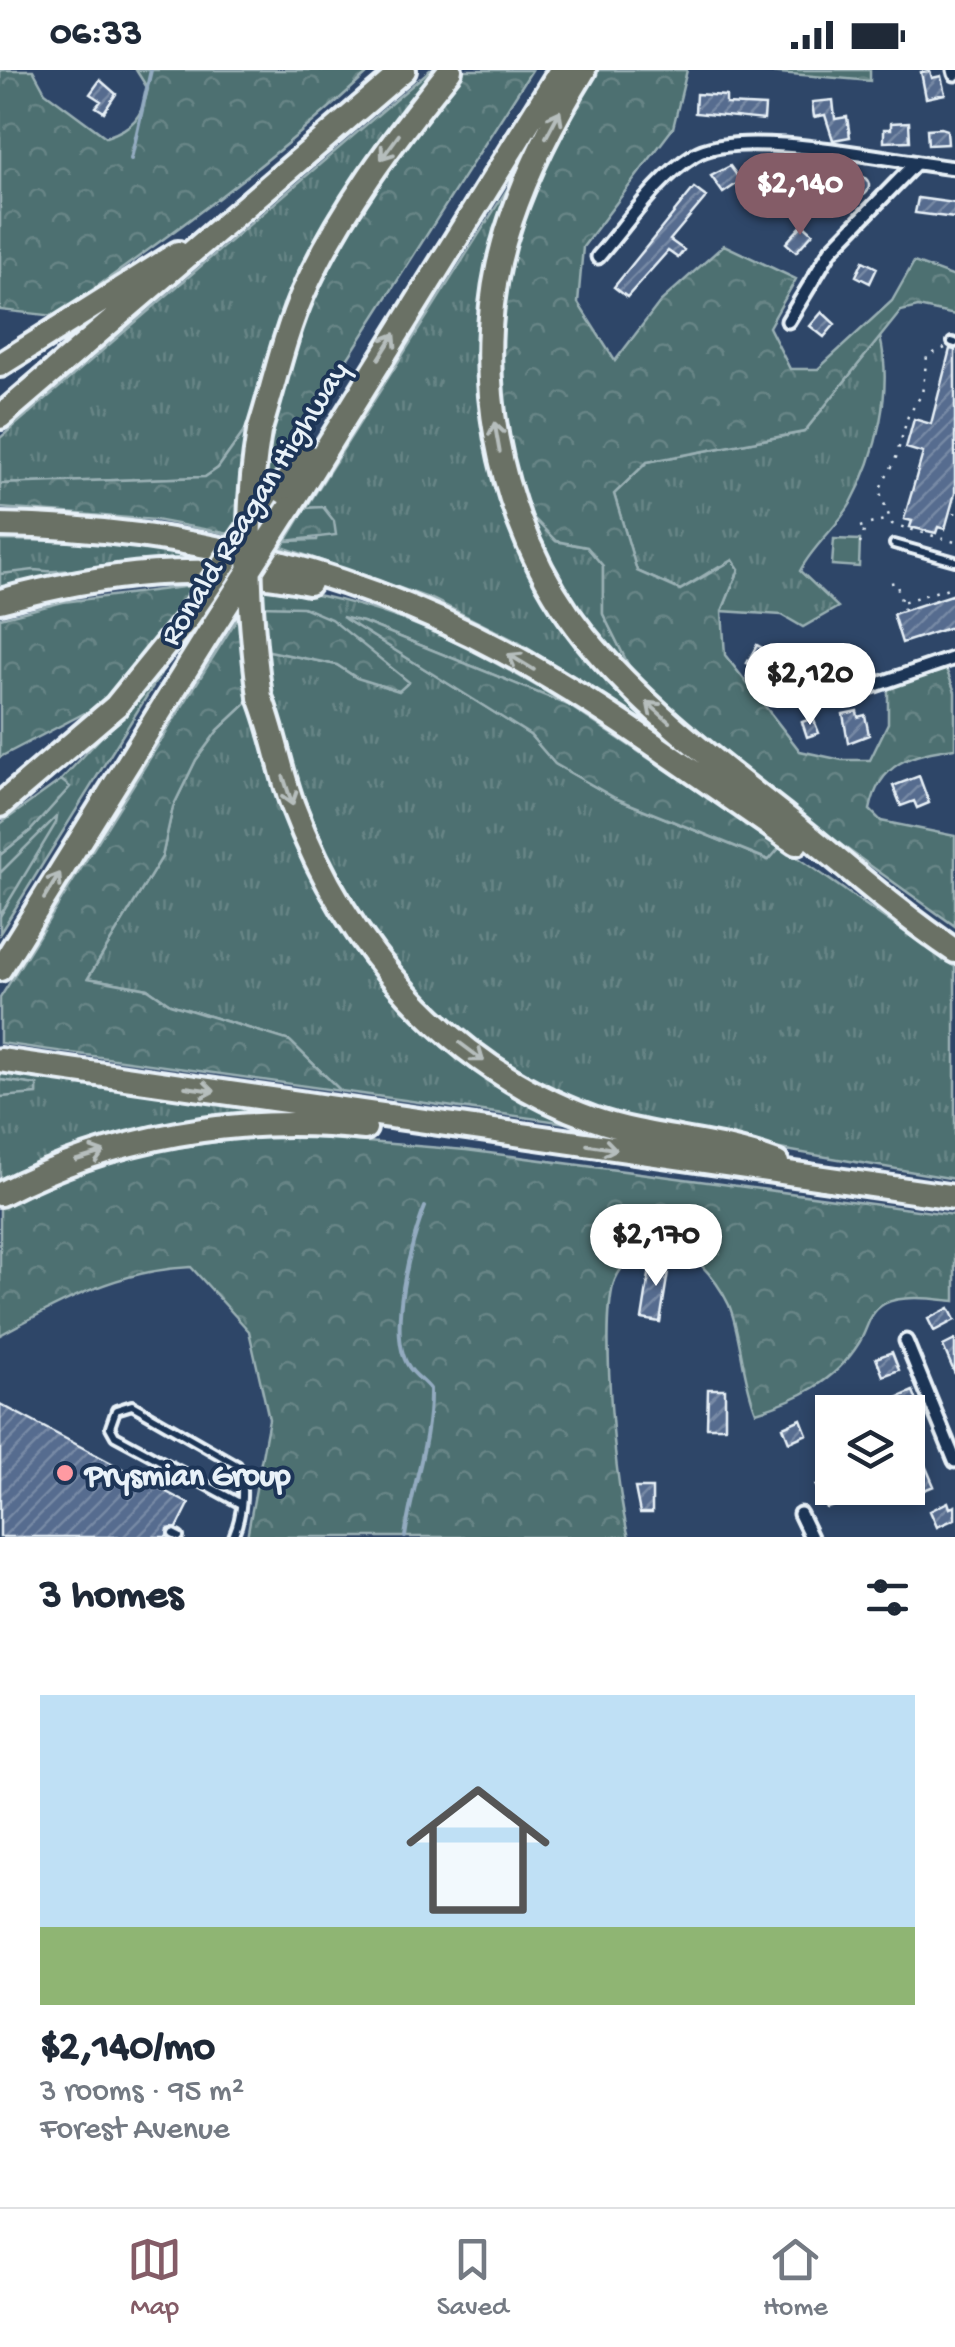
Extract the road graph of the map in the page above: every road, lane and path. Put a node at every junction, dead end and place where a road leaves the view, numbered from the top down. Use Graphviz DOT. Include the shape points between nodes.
graph roads {
  1 [pos="404,70"];
  2 [pos="450,70"];
  3 [pos="561,70"];
  4 [pos="584,70"];
  5 [pos="914,164"];
  6 [pos="955,168"];
  7 [pos="228,224"];
  8 [pos="598,257"];
  9 [pos="788,320"];
  10 [pos="954,345"];
  11 [pos="0,364"];
  12 [pos="0,416"];
  13 [pos="335,428"];
  14 [pos="888,518"];
  15 [pos="0,525"];
  16 [pos="866,525"];
  17 [pos="860,527"];
  18 [pos="955,542"];
  19 [pos="860,544"];
  20 [pos="894,544"];
  21 [pos="955,561"];
  22 [pos="891,584"];
  23 [pos="955,586"];
  24 [pos="386,597"];
  25 [pos="0,601"];
  26 [pos="902,602"];
  27 [pos="904,610"];
  28 [pos="955,658"];
  29 [pos="834,699"];
  30 [pos="0,805"];
  31 [pos="894,908"];
  32 [pos="955,951"];
  33 [pos="0,968"];
  34 [pos="0,1060"];
  35 [pos="505,1132"];
  36 [pos="808,1174"];
  37 [pos="0,1194"];
  38 [pos="955,1196"];
  39 [pos="906,1342"];
  40 [pos="955,1461"];
  41 [pos="240,1504"];
  42 [pos="800,1514"];
  43 [pos="233,1537"];
  44 [pos="811,1537"];
  1 -- 7 [label="highway"];
  2 -- 36 [label="highway, one-way, bridge" via="366,181 312,274 281,350 260,432 248,540 249,610 260,697 294,808 328,882 372,953 424,1013 488,1064 580,1114 746,1151"];
  13 -- 3 [label="highway, Ronald Reagan Highway, one-way"];
  31 -- 4 [label="highway, one-way" via="618,675 568,613 522,527 493,415 495,290 510,220"];
  5 -- 6 [label="street"];
  5 -- 8 [label="street" via="772,146 710,147 680,165"];
  5 -- 9 [label="street" via="831,250"];
  7 -- 11 [label="highway"];
  7 -- 12 [label="highway"];
  10 -- 14 [label="path" via="927,356 922,394 878,490"];
  13 -- 30 [label="highway, bridge" via="259,513 186,620 116,706"];
  33 -- 13 [label="highway, Ronald Reagan Highway, one-way, bridge"];
  14 -- 16 [label="path"];
  14 -- 18 [label="path"];
  15 -- 24 [label="highway" via="206,544 268,557"];
  16 -- 17 [label="path"];
  16 -- 19 [label="path"];
  20 -- 21 [label="lane"];
  22 -- 26 [label="path" via="896,582"];
  23 -- 26 [label="path"];
  24 -- 25 [label="highway" via="231,569 157,571"];
  31 -- 24 [label="highway, one-way" via="505,652"];
  26 -- 27 [label="path"];
  28 -- 29 [label="street"];
  31 -- 32 [label="highway"];
  34 -- 35 [label="highway, one-way"];
  35 -- 36 [label="highway, one-way"];
  37 -- 35 [label="highway, one-way" via="119,1146 202,1129 310,1124 435,1135"];
  36 -- 38 [label="highway"];
  39 -- 40 [label="street"];
  41 -- 41 [label="lane" via="242,1478 233,1460 132,1405 116,1410 110,1426 116,1436"];
  41 -- 43 [label="lane"];
  42 -- 44 [label="street"];
}
